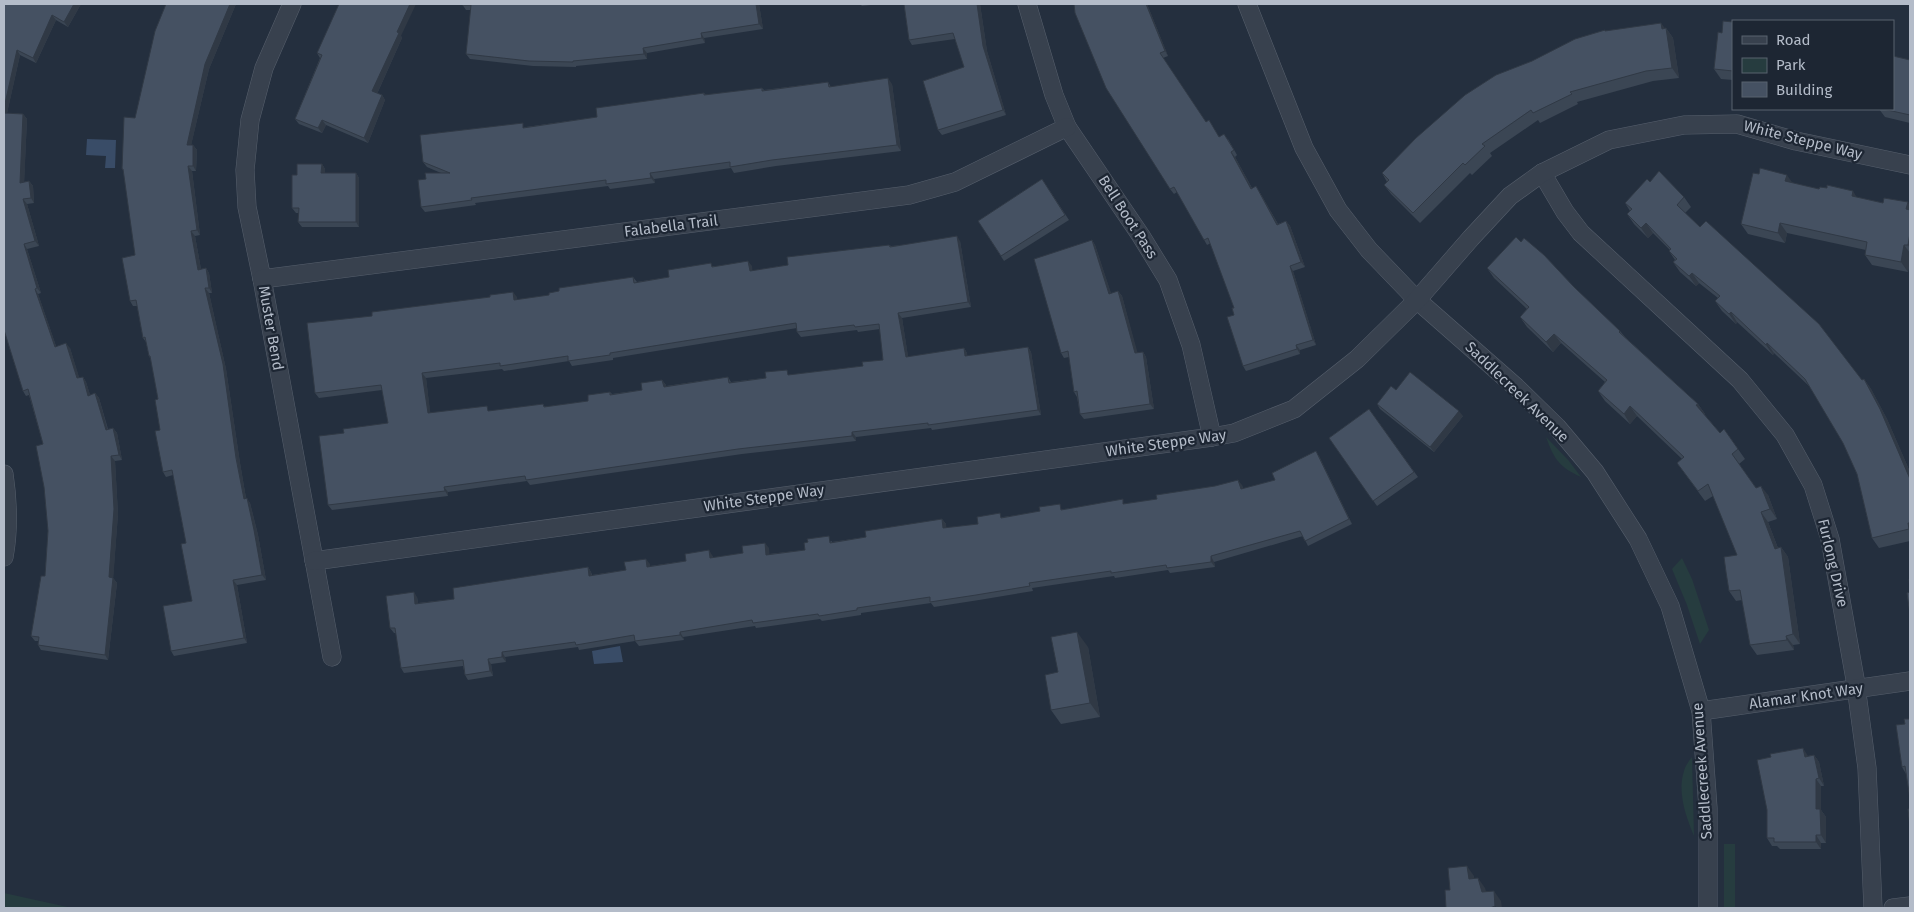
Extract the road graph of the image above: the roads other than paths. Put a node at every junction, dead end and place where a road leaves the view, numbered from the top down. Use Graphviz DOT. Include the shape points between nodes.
graph roads {
  1 [pos="292,4"];
  2 [pos="1027,4"];
  3 [pos="1247,4"];
  4 [pos="1067,127"];
  5 [pos="1910,165"];
  6 [pos="1542,173"];
  7 [pos="262,279"];
  8 [pos="1417,300"];
  9 [pos="1212,437"];
  10 [pos="4,474"];
  11 [pos="4,557"];
  12 [pos="314,561"];
  13 [pos="332,657"];
  14 [pos="1910,681"];
  15 [pos="1856,689"];
  16 [pos="1701,711"];
  17 [pos="1910,906"];
  18 [pos="1708,908"];
  19 [pos="1872,908"];
  20 [pos="1893,908"];
  1 -- 7 [label="street, Muster Bend" via="264,68 250,120 244,170 247,207"];
  2 -- 4 [label="street, Bell Boot Pass" via="1054,96"];
  3 -- 8 [label="street, Saddlecreek Avenue" via="1304,148 1338,210 1368,250"];
  4 -- 7 [label="street, Falabella Trail" via="955,182 909,195"];
  4 -- 9 [label="street, Bell Boot Pass" via="1168,280 1191,346"];
  5 -- 6 [label="street, White Steppe Way" via="1796,141 1737,124 1684,125 1609,140"];
  6 -- 8 [label="street, White Steppe Way" via="1495,211"];
  6 -- 15 [label="street, Furlong Drive" via="1581,233 1740,380 1785,435 1812,485 1830,539"];
  7 -- 12 [label="street, Muster Bend"];
  8 -- 9 [label="street, White Steppe Way" via="1357,359 1294,409 1234,433"];
  8 -- 16 [label="street, Saddlecreek Avenue" via="1530,400 1595,472 1638,539 1670,606"];
  9 -- 12 [label="street, White Steppe Way"];
  10 -- 11 [label="street" via="7,493"];
  12 -- 13 [label="street, Muster Bend"];
  14 -- 15 [label="street, Alamar Knot Way"];
  15 -- 16 [label="street, Alamar Knot Way"];
  15 -- 19 [label="street, Furlong Drive" via="1867,768"];
  16 -- 18 [label="street, Saddlecreek Avenue" via="1708,808"];
  17 -- 20 [label="street"];
}
